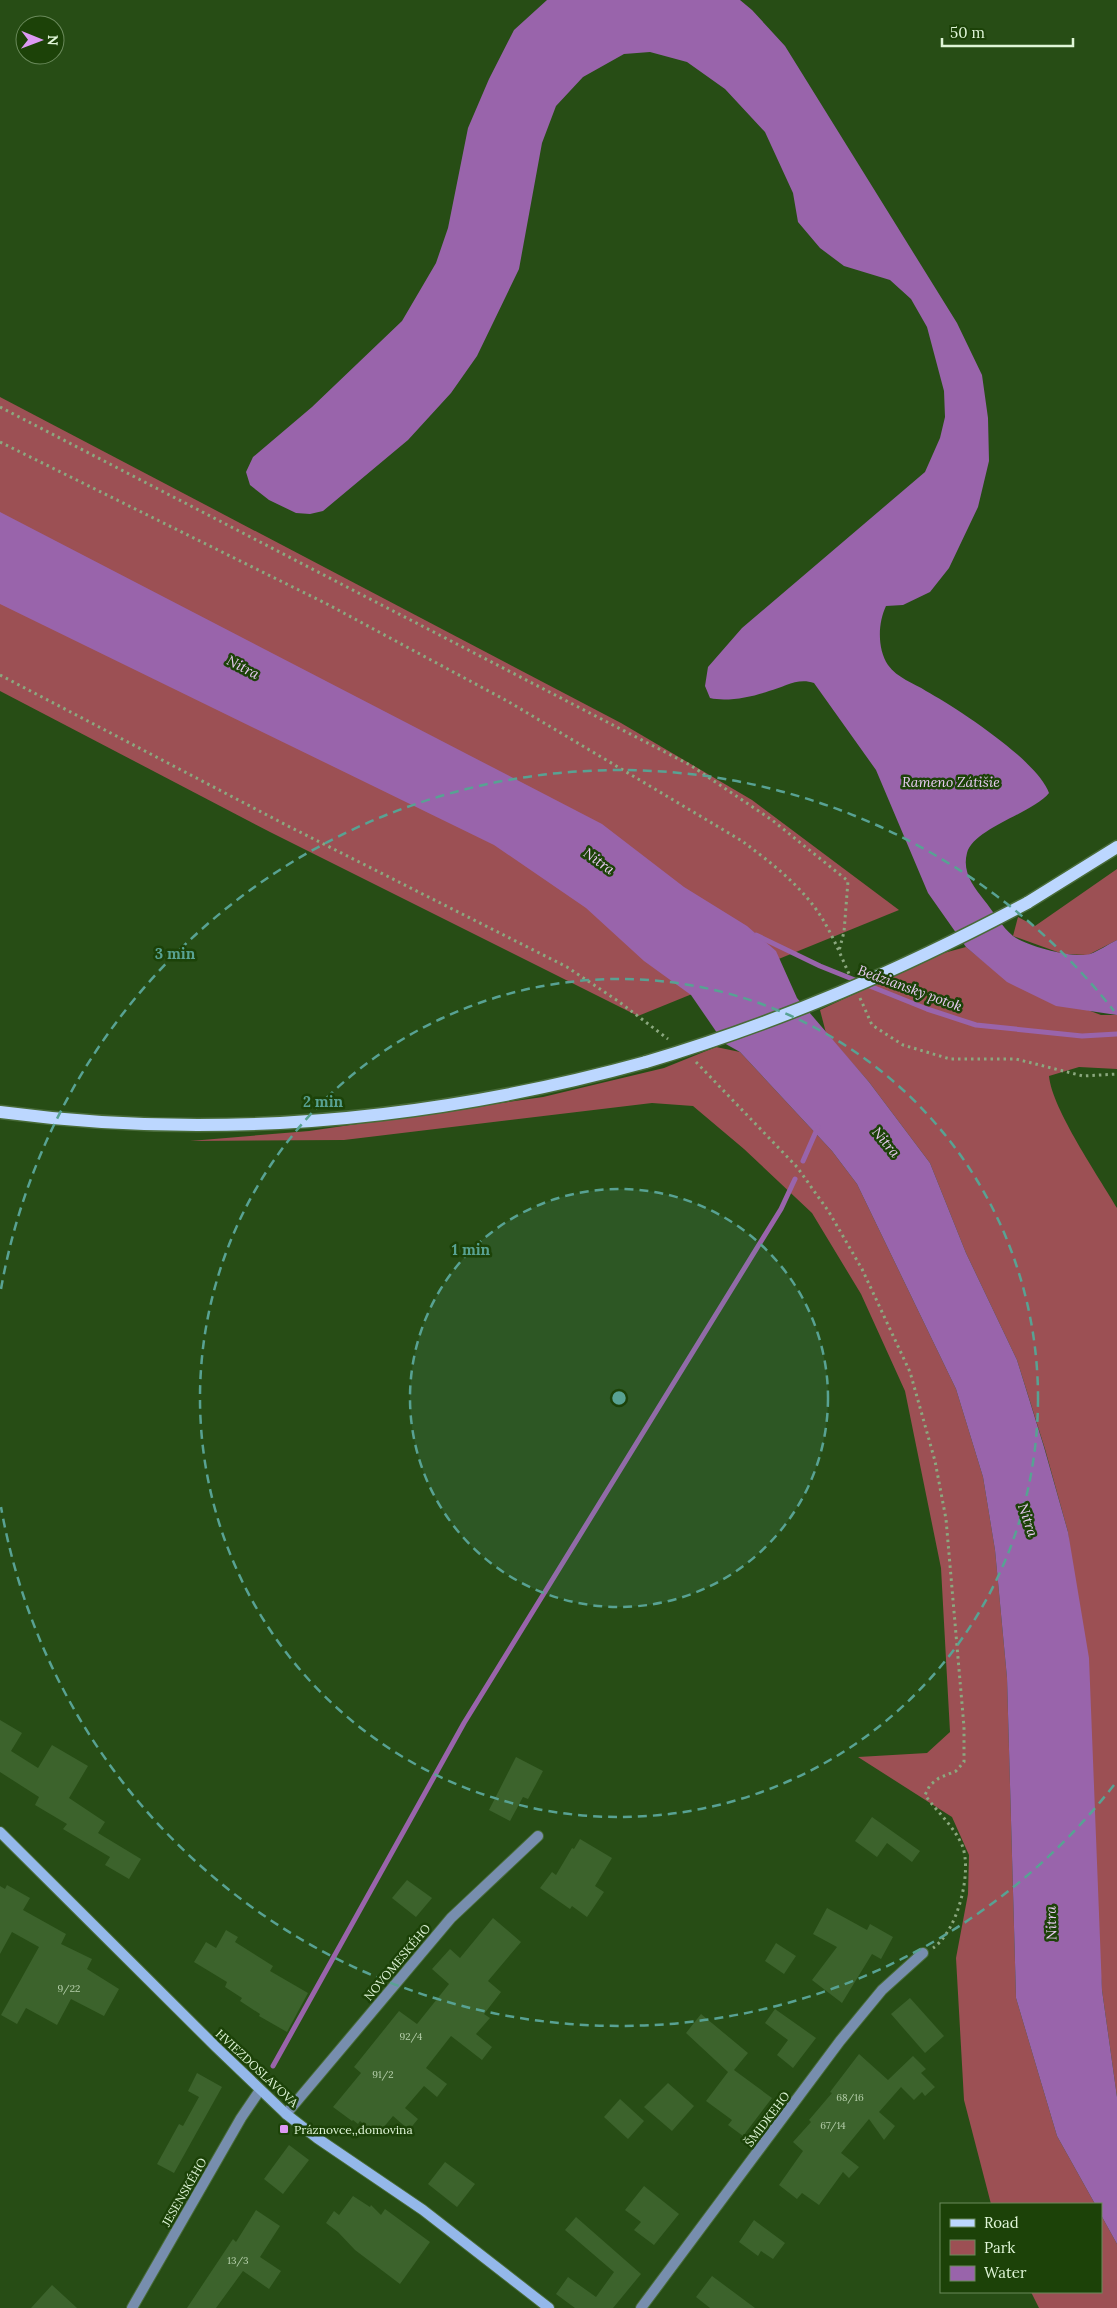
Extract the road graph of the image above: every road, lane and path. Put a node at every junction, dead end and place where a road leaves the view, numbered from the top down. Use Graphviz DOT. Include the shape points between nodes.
graph roads {
  1 [pos="0,407"];
  2 [pos="0,442"];
  3 [pos="0,676"];
  4 [pos="1117,847"];
  5 [pos="839,952"];
  6 [pos="851,978"];
  7 [pos="858,994"];
  8 [pos="673,1043"];
  9 [pos="694,1059"];
  10 [pos="1117,1074"];
  11 [pos="0,1112"];
  12 [pos="0,1832"];
  13 [pos="538,1836"];
  14 [pos="923,1953"];
  15 [pos="260,2090"];
  16 [pos="286,2114"];
  17 [pos="132,2308"];
  18 [pos="550,2308"];
  19 [pos="641,2308"];
  1 -- 5 [label="path" via="690,765 772,820 848,881"];
  2 -- 5 [label="path" via="327,604 500,697 742,841 799,888 826,924"];
  3 -- 8 [label="path" via="567,967"];
  4 -- 11 [label="main road, bridge" via="1027,903 835,997 739,1033 561,1084 453,1105 233,1126 146,1125"];
  5 -- 6 [label="path"];
  7 -- 10 [label="path" via="872,1025 903,1045 950,1059 1016,1059 1083,1076"];
  9 -- 14 [label="path" via="797,1167 829,1212 862,1269 910,1372 935,1461 952,1577 964,1762 956,1771 930,1785 925,1795 963,1847 964,1889 952,1926 940,1944"];
  12 -- 15 [label="street, HVIEZDOSLAVOVA"];
  13 -- 16 [label="street, NOVOMESKÉHO" via="451,1918"];
  14 -- 19 [label="street, ŠMIDKEHO" via="882,1990 840,2041"];
  15 -- 16 [label="street, HVIEZDOSLAVOVA"];
  15 -- 17 [label="street, JESENSKÉHO"];
  16 -- 18 [label="street, HVIEZDOSLAVOVA" via="423,2210"];
}
